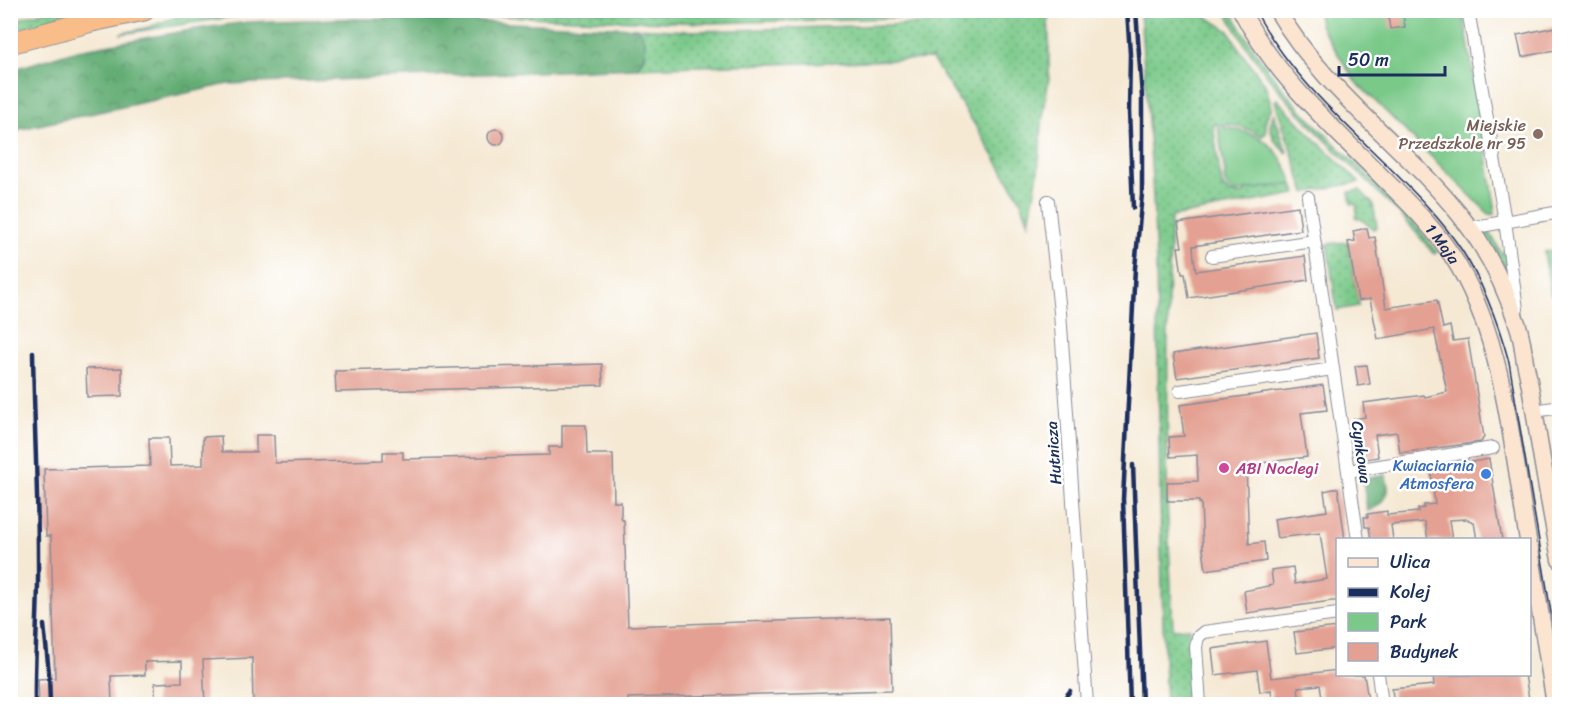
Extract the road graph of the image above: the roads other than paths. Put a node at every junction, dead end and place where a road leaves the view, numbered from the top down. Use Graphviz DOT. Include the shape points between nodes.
graph roads {
  1 [pos="144,10"];
  2 [pos="1241,10"];
  3 [pos="1277,10"];
  4 [pos="1468,10"];
  5 [pos="10,44"];
  6 [pos="1308,197"];
  7 [pos="1048,201"];
  8 [pos="1560,212"];
  9 [pos="1505,221"];
  10 [pos="1470,228"];
  11 [pos="1314,241"];
  12 [pos="1212,256"];
  13 [pos="1519,328"];
  14 [pos="1333,369"];
  15 [pos="1180,391"];
  16 [pos="1560,407"];
  17 [pos="1535,411"];
  18 [pos="1493,448"];
  19 [pos="1348,471"];
  20 [pos="1358,538"];
  21 [pos="1528,538"];
  22 [pos="1560,560"];
  23 [pos="1531,561"];
  24 [pos="1533,586"];
  25 [pos="1336,614"];
  26 [pos="1378,676"];
  27 [pos="1087,705"];
  28 [pos="1200,705"];
  29 [pos="1382,705"];
  30 [pos="1555,705"];
  1 -- 5 [label="highway"];
  2 -- 21 [label="street, 1 Maja" via="1265,50 1297,91 1416,210 1459,266 1485,324 1496,362"];
  3 -- 10 [label="street, 1 Maja" via="1320,72 1438,190"];
  4 -- 9 [label="street, 1 Maja"];
  6 -- 11 [label="street, Cynkowa"];
  7 -- 27 [label="street, Hutnicza" via="1060,312"];
  8 -- 9 [label="street"];
  9 -- 10 [label="street"];
  9 -- 13 [label="street, 1 Maja"];
  10 -- 13 [label="street, 1 Maja" via="1500,279"];
  11 -- 12 [label="street"];
  11 -- 14 [label="street, Cynkowa"];
  13 -- 17 [label="street, 1 Maja"];
  14 -- 15 [label="street"];
  14 -- 19 [label="street, Cynkowa"];
  16 -- 17 [label="street"];
  17 -- 22 [label="street, 1 Maja"];
  18 -- 19 [label="street"];
  19 -- 20 [label="street, Cynkowa"];
  23 -- 24 [label="street"];
  24 -- 30 [label="street"];
  25 -- 28 [label="street" via="1204,632 1196,646"];
  26 -- 29 [label="street"];
}
